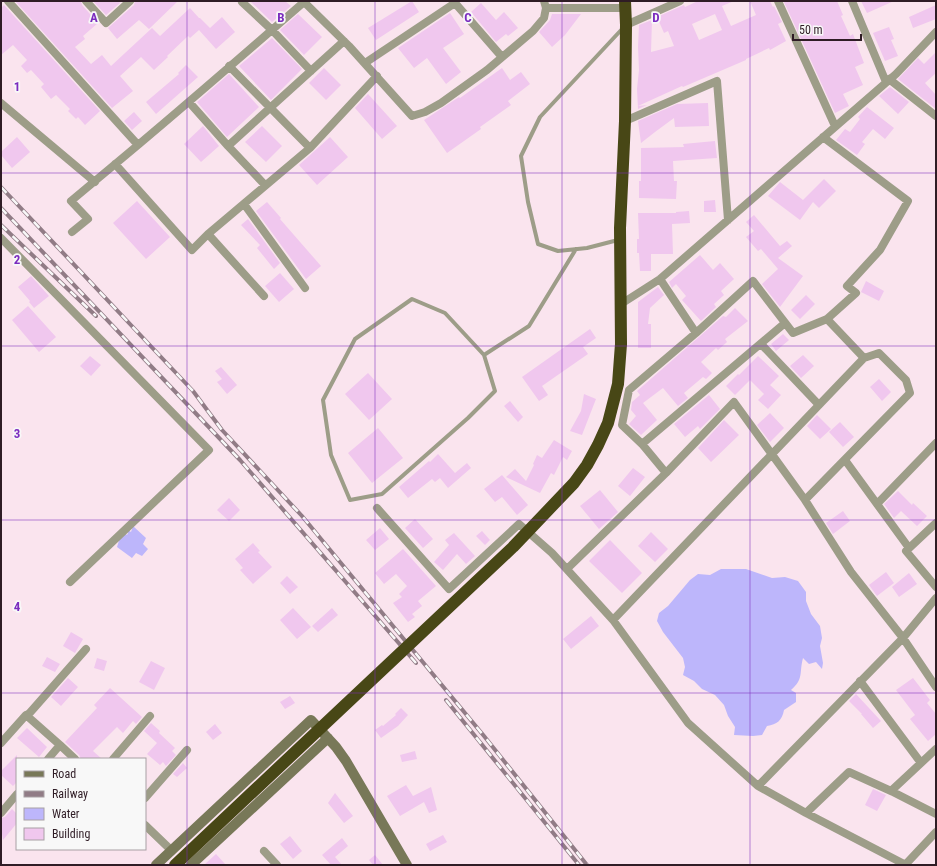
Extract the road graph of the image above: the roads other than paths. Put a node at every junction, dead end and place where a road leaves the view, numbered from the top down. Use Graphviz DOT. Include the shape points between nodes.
graph roads {
  1 [pos="8,1"];
  2 [pos="86,1"];
  3 [pos="304,1"];
  4 [pos="680,1"];
  5 [pos="778,1"];
  6 [pos="852,1"];
  7 [pos="126,2"];
  8 [pos="242,2"];
  9 [pos="456,2"];
  10 [pos="545,4"];
  11 [pos="625,4"];
  12 [pos="626,25"];
  13 [pos="272,30"];
  14 [pos="936,32"];
  15 [pos="344,41"];
  16 [pos="502,57"];
  17 [pos="365,63"];
  18 [pos="229,66"];
  19 [pos="311,71"];
  20 [pos="377,76"];
  21 [pos="888,80"];
  22 [pos="189,102"];
  23 [pos="1,103"];
  24 [pos="270,108"];
  25 [pos="936,116"];
  26 [pos="625,121"];
  27 [pos="835,126"];
  28 [pos="823,137"];
  29 [pos="138,145"];
  30 [pos="228,146"];
  31 [pos="310,148"];
  32 [pos="115,164"];
  33 [pos="94,182"];
  34 [pos="265,185"];
  35 [pos="244,204"];
  36 [pos="728,220"];
  37 [pos="72,232"];
  38 [pos="208,234"];
  39 [pos="1,238"];
  40 [pos="620,239"];
  41 [pos="576,249"];
  42 [pos="660,279"];
  43 [pos="305,288"];
  44 [pos="264,296"];
  45 [pos="621,304"];
  46 [pos="827,319"];
  47 [pos="785,323"];
  48 [pos="696,333"];
  49 [pos="761,344"];
  50 [pos="484,355"];
  51 [pos="864,358"];
  52 [pos="819,405"];
  53 [pos="936,443"];
  54 [pos="642,444"];
  55 [pos="772,453"];
  56 [pos="844,460"];
  57 [pos="666,473"];
  58 [pos="805,500"];
  59 [pos="877,504"];
  60 [pos="377,508"];
  61 [pos="936,523"];
  62 [pos="909,548"];
  63 [pos="568,568"];
  64 [pos="70,582"];
  65 [pos="936,587"];
  66 [pos="936,598"];
  67 [pos="614,620"];
  68 [pos="903,638"];
  69 [pos="86,649"];
  70 [pos="860,681"];
  71 [pos="936,687"];
  72 [pos="27,716"];
  73 [pos="150,716"];
  74 [pos="328,738"];
  75 [pos="1,743"];
  76 [pos="60,745"];
  77 [pos="936,749"];
  78 [pos="187,750"];
  79 [pos="49,758"];
  80 [pos="74,758"];
  81 [pos="114,758"];
  82 [pos="921,763"];
  83 [pos="758,786"];
  84 [pos="891,791"];
  85 [pos="16,795"];
  86 [pos="146,797"];
  87 [pos="1,813"];
  88 [pos="806,813"];
  89 [pos="936,814"];
  90 [pos="146,826"];
  91 [pos="936,832"];
  92 [pos="172,850"];
  93 [pos="264,852"];
  94 [pos="156,865"];
  95 [pos="175,865"];
  96 [pos="192,865"];
  97 [pos="277,865"];
  98 [pos="407,865"];
  99 [pos="905,865"];
  1 -- 29 [label="street"];
  2 -- 7 [label="street" via="106,23"];
  3 -- 13 [label="street"];
  3 -- 15 [label="street"];
  4 -- 12 [label="street"];
  5 -- 27 [label="street"];
  6 -- 21 [label="street"];
  8 -- 13 [label="street"];
  9 -- 16 [label="street"];
  9 -- 17 [label="street"];
  10 -- 11 [label="street"];
  10 -- 16 [label="street" via="544,18 533,31"];
  11 -- 12 [label="highway"];
  12 -- 26 [label="highway"];
  12 -- 41 [label="lane" via="540,117 521,156 538,244 558,251"];
  13 -- 18 [label="street"];
  13 -- 19 [label="street"];
  14 -- 21 [label="street"];
  15 -- 17 [label="street"];
  15 -- 19 [label="street"];
  16 -- 20 [label="street" via="441,102 425,112 412,116"];
  17 -- 20 [label="street"];
  18 -- 22 [label="street"];
  18 -- 24 [label="street"];
  19 -- 24 [label="street"];
  20 -- 31 [label="street"];
  21 -- 25 [label="street"];
  21 -- 27 [label="street"];
  22 -- 29 [label="street"];
  22 -- 30 [label="street"];
  23 -- 33 [label="street"];
  24 -- 30 [label="street"];
  24 -- 31 [label="street"];
  26 -- 36 [label="street" via="717,81"];
  26 -- 40 [label="highway"];
  27 -- 28 [label="street"];
  28 -- 36 [label="street"];
  28 -- 46 [label="street" via="908,201 880,250 848,286 856,293"];
  29 -- 32 [label="street"];
  30 -- 34 [label="street"];
  31 -- 34 [label="street"];
  32 -- 33 [label="street"];
  32 -- 38 [label="street" via="192,250"];
  33 -- 37 [label="street" via="71,201 88,218"];
  34 -- 35 [label="street"];
  35 -- 38 [label="street"];
  35 -- 43 [label="street"];
  36 -- 42 [label="street"];
  38 -- 44 [label="street"];
  39 -- 64 [label="street" via="209,450"];
  40 -- 41 [label="lane"];
  40 -- 45 [label="highway"];
  41 -- 50 [label="lane" via="529,326"];
  42 -- 45 [label="street"];
  42 -- 48 [label="street"];
  45 -- 95 [label="highway, bridge" via="618,384 608,423 594,452 574,483 513,547"];
  46 -- 47 [label="street" via="793,333"];
  46 -- 51 [label="street"];
  47 -- 48 [label="street" via="753,281"];
  47 -- 49 [label="street"];
  48 -- 54 [label="street" via="629,390 622,425"];
  49 -- 52 [label="street"];
  49 -- 54 [label="street"];
  50 -- 50 [label="lane" via="445,313 412,299 354,339 323,400 330,455 350,500 382,494 468,418 494,391"];
  51 -- 52 [label="street"];
  51 -- 56 [label="street" via="879,353 906,380 910,393"];
  52 -- 55 [label="street"];
  53 -- 59 [label="street"];
  54 -- 57 [label="street"];
  55 -- 57 [label="street" via="734,402"];
  55 -- 58 [label="street"];
  55 -- 67 [label="street"];
  56 -- 58 [label="street"];
  56 -- 59 [label="street"];
  57 -- 63 [label="street"];
  58 -- 68 [label="street" via="851,572"];
  59 -- 62 [label="street"];
  60 -- 63 [label="street" via="449,589 519,524"];
  61 -- 62 [label="street"];
  62 -- 65 [label="street" via="906,551"];
  63 -- 67 [label="street"];
  66 -- 68 [label="street"];
  67 -- 83 [label="street" via="688,723"];
  68 -- 70 [label="street"];
  68 -- 71 [label="street"];
  69 -- 72 [label="street"];
  70 -- 82 [label="street"];
  70 -- 83 [label="street"];
  72 -- 75 [label="street"];
  72 -- 76 [label="street"];
  73 -- 81 [label="street"];
  74 -- 92 [label="main road" via="311,720"];
  74 -- 96 [label="main road"];
  74 -- 98 [label="main road" via="346,761"];
  76 -- 79 [label="street"];
  76 -- 80 [label="street"];
  77 -- 82 [label="street"];
  78 -- 86 [label="street"];
  82 -- 84 [label="street"];
  83 -- 88 [label="street"];
  84 -- 88 [label="street" via="849,772"];
  84 -- 89 [label="street"];
  85 -- 87 [label="street"];
  88 -- 99 [label="street"];
  90 -- 92 [label="street"];
  91 -- 99 [label="street"];
  92 -- 94 [label="main road"];
  93 -- 97 [label="street"];
}
